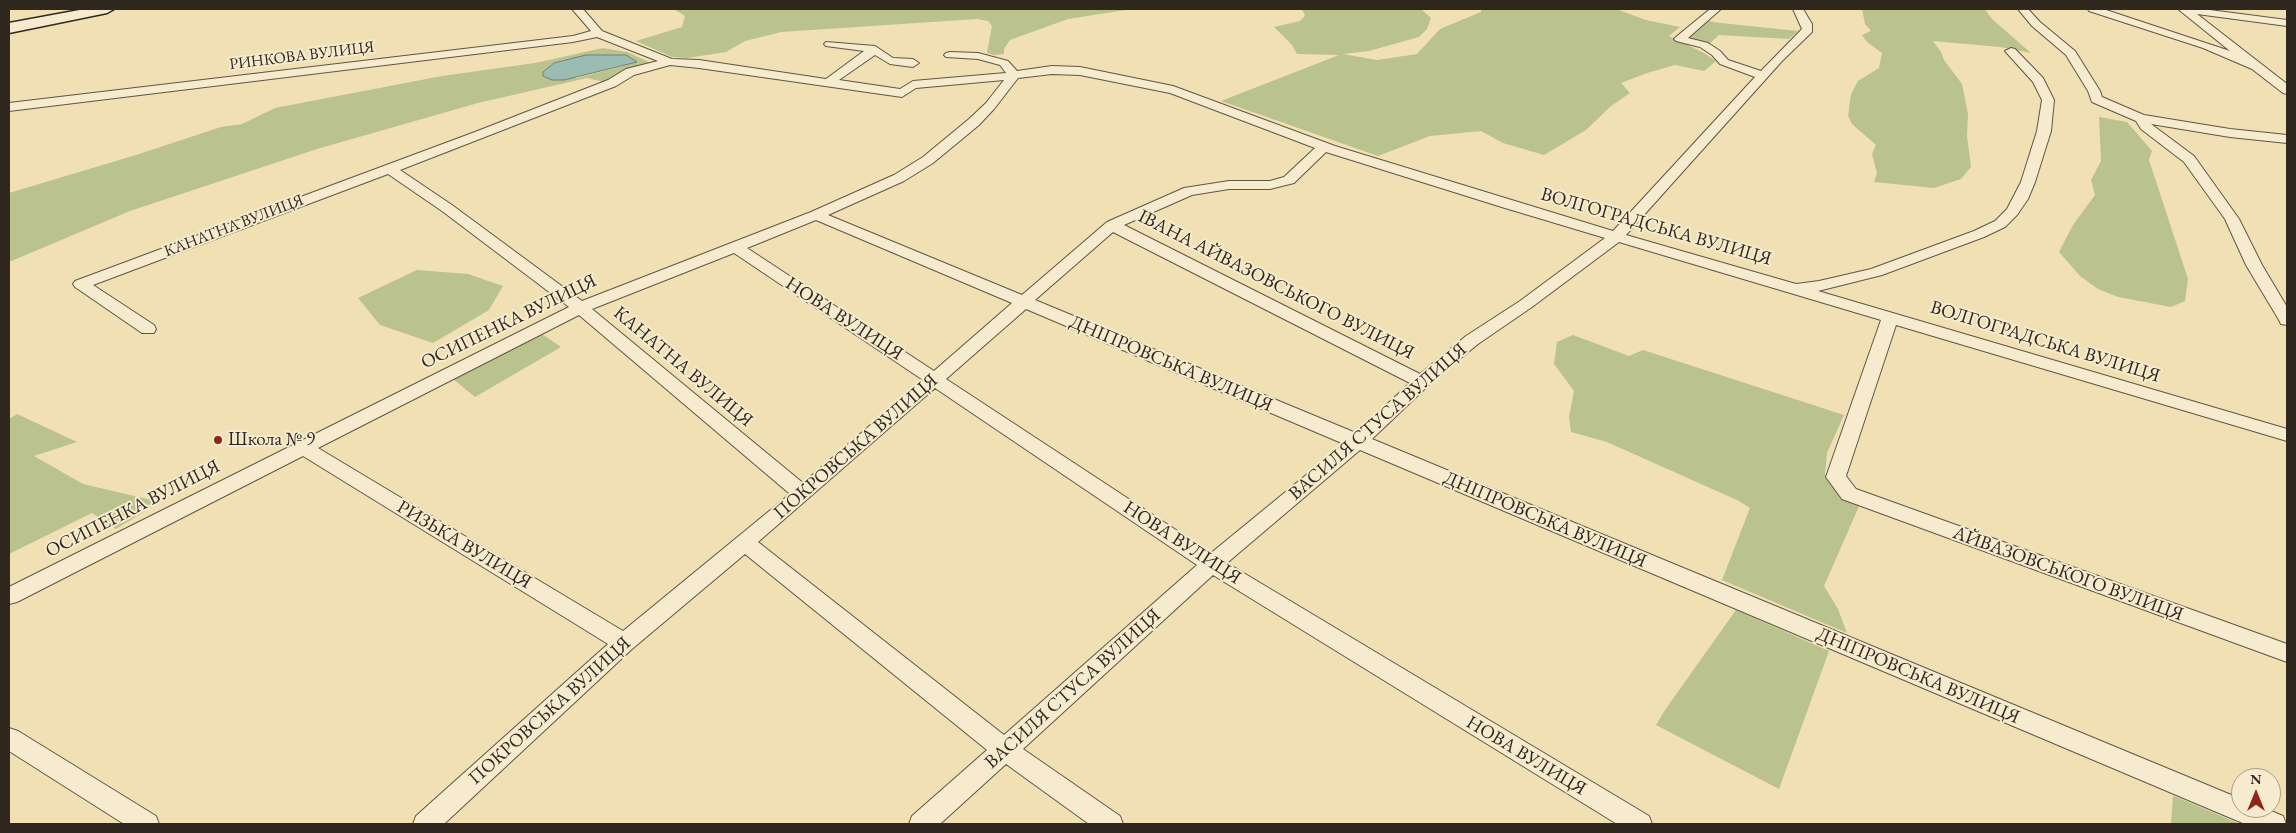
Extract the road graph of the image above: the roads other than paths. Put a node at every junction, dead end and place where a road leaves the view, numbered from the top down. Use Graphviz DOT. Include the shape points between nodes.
graph roads {
  1 [pos="107,9"];
  2 [pos="577,9"];
  3 [pos="1716,9"];
  4 [pos="1798,9"];
  5 [pos="2023,9"];
  6 [pos="2093,9"];
  7 [pos="2184,9"];
  8 [pos="2110,12"];
  9 [pos="2287,24"];
  10 [pos="9,28"];
  11 [pos="598,33"];
  12 [pos="830,44"];
  13 [pos="875,49"];
  14 [pos="2011,52"];
  15 [pos="950,55"];
  16 [pos="670,62"];
  17 [pos="913,63"];
  18 [pos="2261,68"];
  19 [pos="1014,75"];
  20 [pos="1763,76"];
  21 [pos="828,83"];
  22 [pos="2287,90"];
  23 [pos="10,110"];
  24 [pos="2141,118"];
  25 [pos="2287,139"];
  26 [pos="1324,146"];
  27 [pos="388,168"];
  28 [pos="816,214"];
  29 [pos="1112,224"];
  30 [pos="1616,237"];
  31 [pos="734,246"];
  32 [pos="1791,288"];
  33 [pos="1022,302"];
  34 [pos="580,308"];
  35 [pos="1890,317"];
  36 [pos="2287,320"];
  37 [pos="148,329"];
  38 [pos="935,378"];
  39 [pos="1421,382"];
  40 [pos="2287,435"];
  41 [pos="1358,442"];
  42 [pos="303,447"];
  43 [pos="803,494"];
  44 [pos="745,543"];
  45 [pos="1212,564"];
  46 [pos="9,596"];
  47 [pos="624,643"];
  48 [pos="2287,653"];
  49 [pos="9,738"];
  50 [pos="1005,750"];
  51 [pos="146,824"];
  52 [pos="426,824"];
  53 [pos="922,824"];
  54 [pos="1110,824"];
  55 [pos="1639,824"];
  56 [pos="2273,824"];
  1 -- 10 [label="main road"];
  2 -- 11 [label="street, КАНАТНА ВУЛИЦЯ"];
  3 -- 20 [label="street" via="1680,39 1704,45 1724,62"];
  4 -- 20 [label="street, ВАСИЛЯ СТУСА ВУЛИЦЯ" via="1808,30"];
  5 -- 24 [label="street" via="2071,53 2096,99"];
  6 -- 8 [label="street"];
  7 -- 9 [label="street"];
  7 -- 18 [label="street"];
  8 -- 18 [label="street"];
  11 -- 16 [label="street, КАНАТНА ВУЛИЦЯ"];
  11 -- 23 [label="street, РИНКОВА ВУЛИЦЯ" via="573,39"];
  12 -- 13 [label="street"];
  13 -- 17 [label="street" via="890,61"];
  13 -- 21 [label="street"];
  14 -- 32 [label="street" via="2039,81 2048,100 2044,131 2028,182 2021,199 2000,224 1876,272 1819,286"];
  15 -- 19 [label="street" via="978,56 1004,63"];
  16 -- 21 [label="street, КАНАТНА ВУЛИЦЯ"];
  16 -- 27 [label="street, КАНАТНА ВУЛИЦЯ" via="630,72 612,82"];
  18 -- 22 [label="street"];
  19 -- 21 [label="street, КАНАТНА ВУЛИЦЯ" via="913,86 902,93"];
  19 -- 26 [label="street, ВОЛГОГРАДСЬКА ВУЛИЦЯ" via="1073,71 1173,90"];
  19 -- 28 [label="street, ОСИПЕНКА ВУЛИЦЯ" via="990,106 928,160 899,178"];
  20 -- 30 [label="street, ВАСИЛЯ СТУСА ВУЛИЦЯ"];
  24 -- 25 [label="street"];
  24 -- 36 [label="street" via="2146,126 2189,158 2232,219 2254,265"];
  26 -- 29 [label="street, ПОКРОВСЬКА ВУЛИЦЯ" via="1288,180 1270,185 1228,185 1189,191"];
  26 -- 30 [label="street, ВОЛГОГРАДСЬКА ВУЛИЦЯ"];
  27 -- 34 [label="street, КАНАТНА ВУЛИЦЯ"];
  27 -- 37 [label="street, КАНАТНА ВУЛИЦЯ" via="81,284"];
  28 -- 31 [label="street, ОСИПЕНКА ВУЛИЦЯ"];
  28 -- 33 [label="street, ДНІПРОВСЬКА ВУЛИЦЯ"];
  29 -- 33 [label="street, ПОКРОВСЬКА ВУЛИЦЯ"];
  29 -- 39 [label="street, ІВАНА АЙВАЗОВСЬКОГО ВУЛИЦЯ"];
  30 -- 32 [label="street, ВОЛГОГРАДСЬКА ВУЛИЦЯ"];
  30 -- 39 [label="street, ВАСИЛЯ СТУСА ВУЛИЦЯ" via="1472,340"];
  31 -- 34 [label="street, ОСИПЕНКА ВУЛИЦЯ"];
  31 -- 38 [label="street, НОВА ВУЛИЦЯ"];
  32 -- 35 [label="street, ВОЛГОГРАДСЬКА ВУЛИЦЯ"];
  33 -- 38 [label="street, ПОКРОВСЬКА ВУЛИЦЯ"];
  33 -- 41 [label="street, ДНІПРОВСЬКА ВУЛИЦЯ"];
  34 -- 42 [label="street, ОСИПЕНКА ВУЛИЦЯ"];
  34 -- 43 [label="street, КАНАТНА ВУЛИЦЯ"];
  35 -- 40 [label="street, ВОЛГОГРАДСЬКА ВУЛИЦЯ"];
  35 -- 48 [label="street, АЙВАЗОВСЬКОГО ВУЛИЦЯ" via="1836,477 1849,494"];
  38 -- 43 [label="street, ПОКРОВСЬКА ВУЛИЦЯ"];
  38 -- 45 [label="street, НОВА ВУЛИЦЯ"];
  39 -- 41 [label="street, ВАСИЛЯ СТУСА ВУЛИЦЯ"];
  41 -- 45 [label="street, ВАСИЛЯ СТУСА ВУЛИЦЯ"];
  41 -- 56 [label="street, ДНІПРОВСЬКА ВУЛИЦЯ"];
  42 -- 46 [label="street, ОСИПЕНКА ВУЛИЦЯ"];
  42 -- 47 [label="street, РИЗЬКА ВУЛИЦЯ"];
  43 -- 44 [label="street, ПОКРОВСЬКА ВУЛИЦЯ"];
  44 -- 47 [label="street, ПОКРОВСЬКА ВУЛИЦЯ"];
  44 -- 50 [label="street"];
  45 -- 50 [label="street, ВАСИЛЯ СТУСА ВУЛИЦЯ"];
  45 -- 55 [label="street, НОВА ВУЛИЦЯ"];
  47 -- 52 [label="street, ПОКРОВСЬКА ВУЛИЦЯ"];
  49 -- 51 [label="street"];
  50 -- 53 [label="street, ВАСИЛЯ СТУСА ВУЛИЦЯ"];
  50 -- 54 [label="street"];
}
